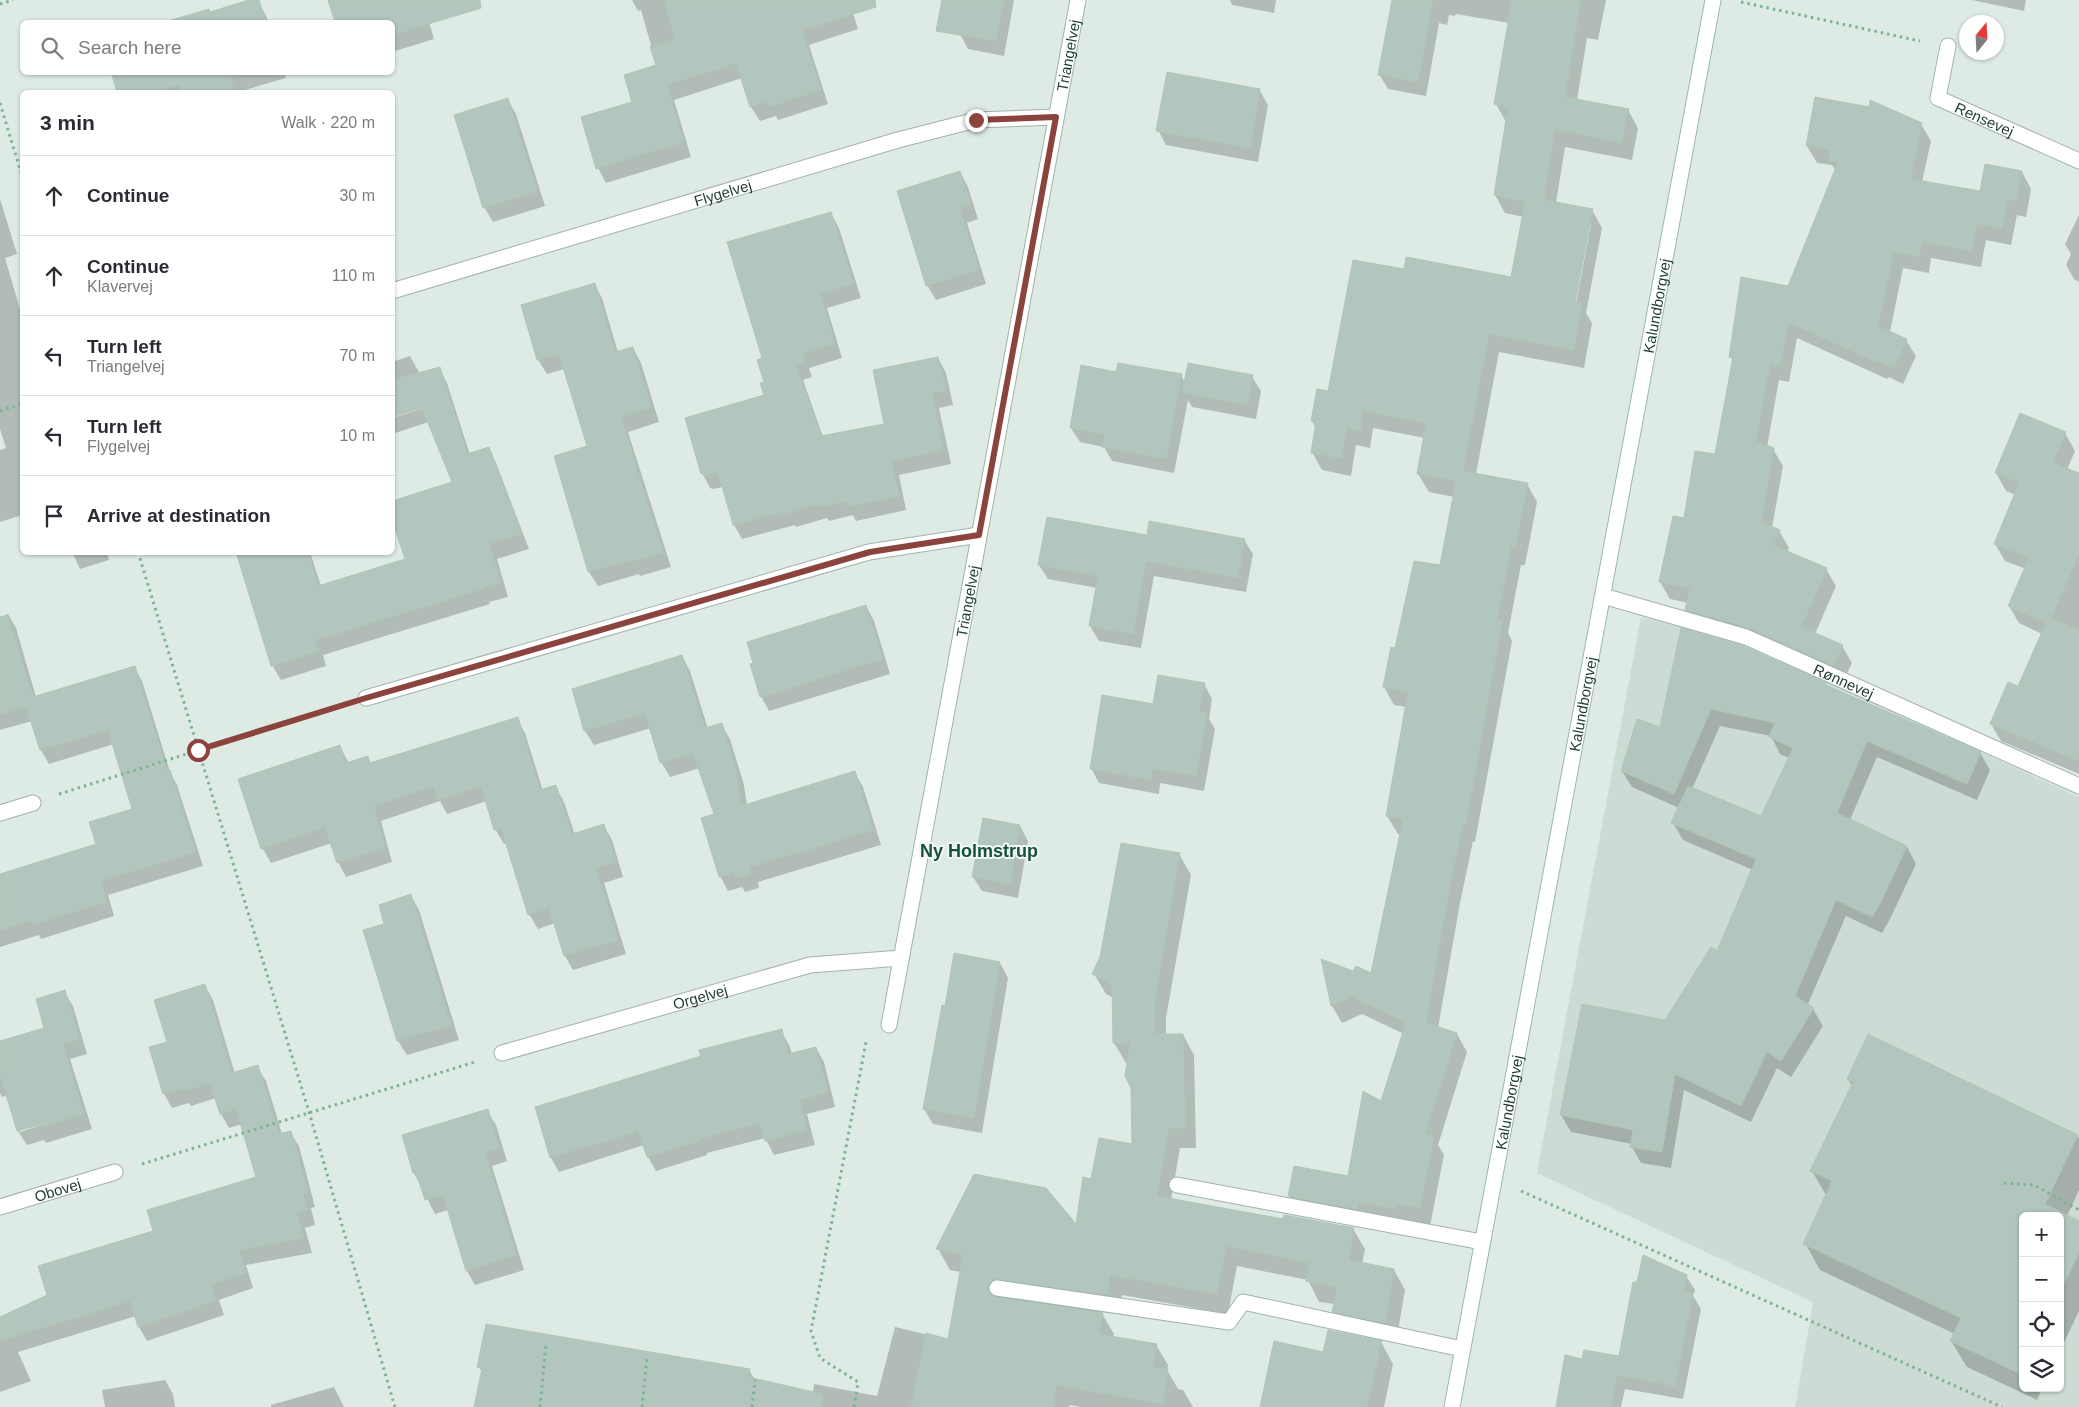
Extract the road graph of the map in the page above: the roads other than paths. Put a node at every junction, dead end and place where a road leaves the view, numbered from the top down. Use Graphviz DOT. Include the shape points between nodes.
graph roads {
  1 [pos="1078,0"];
  2 [pos="1713,0"];
  3 [pos="1948,46"];
  4 [pos="1056,117"];
  5 [pos="2079,161"];
  6 [pos="395,290"];
  7 [pos="979,535"];
  8 [pos="1602,596"];
  9 [pos="366,698"];
  10 [pos="2079,786"];
  11 [pos="33,803"];
  12 [pos="0,812"];
  13 [pos="901,958"];
  14 [pos="889,1025"];
  15 [pos="502,1053"];
  16 [pos="115,1172"];
  17 [pos="1178,1185"];
  18 [pos="0,1207"];
  19 [pos="1482,1242"];
  20 [pos="997,1288"];
  21 [pos="1462,1349"];
  22 [pos="1452,1407"];
  1 -- 4 [label="street, Triangelvej"];
  2 -- 8 [label="street, Kalundborgvej"];
  3 -- 5 [label="street, Rensevej" via="1938,98"];
  4 -- 6 [label="street, Flygelvej" via="976,120 898,140"];
  4 -- 7 [label="street, Triangelvej"];
  7 -- 9 [label="street" via="870,552"];
  7 -- 13 [label="street, Triangelvej"];
  8 -- 10 [label="street, Rønnevej" via="1746,637"];
  8 -- 19 [label="street, Kalundborgvej"];
  11 -- 12 [label="street"];
  13 -- 14 [label="street, Triangelvej"];
  13 -- 15 [label="street, Orgelvej" via="810,965"];
  16 -- 18 [label="street, Obovej"];
  17 -- 19 [label="street"];
  19 -- 21 [label="street, Kalundborgvej"];
  20 -- 21 [label="street" via="1230,1322 1243,1302"];
  21 -- 22 [label="street, Kalundborgvej"];
}
